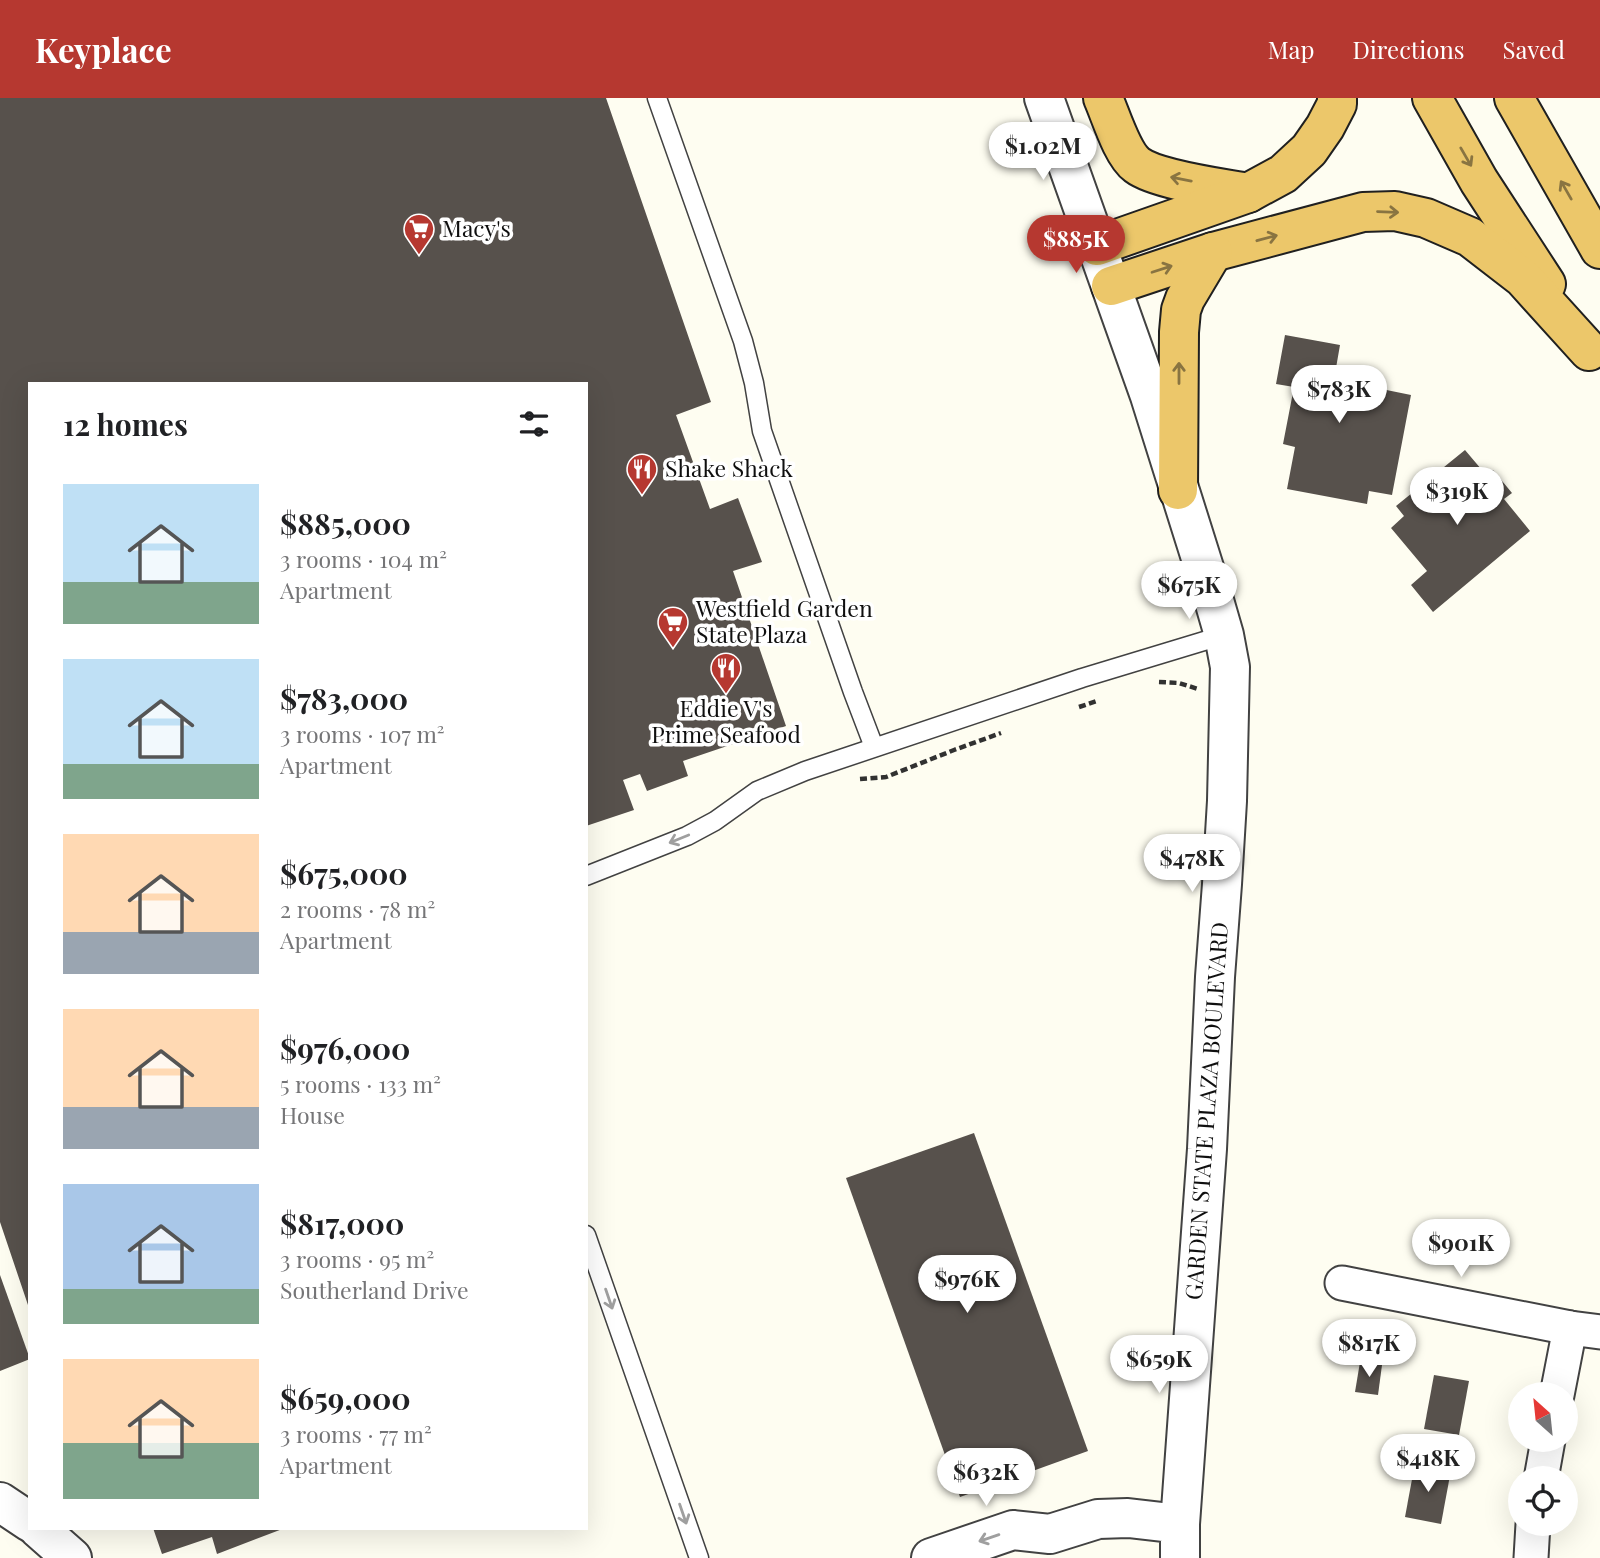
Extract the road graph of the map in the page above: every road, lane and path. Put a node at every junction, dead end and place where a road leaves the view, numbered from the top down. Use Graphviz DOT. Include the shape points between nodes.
graph roads {
  1 [pos="657,98"];
  2 [pos="1044,98"];
  3 [pos="1103,98"];
  4 [pos="1337,98"];
  5 [pos="1432,98"];
  6 [pos="1514,98"];
  7 [pos="1248,193"];
  8 [pos="1097,246"];
  9 [pos="1600,249"];
  10 [pos="1213,252"];
  11 [pos="1111,286"];
  12 [pos="1595,359"];
  13 [pos="1178,490"];
  14 [pos="1224,635"];
  15 [pos="1150,684"];
  16 [pos="1202,689"];
  17 [pos="1103,699"];
  18 [pos="1078,707"];
  19 [pos="1002,733"];
  20 [pos="874,747"];
  21 [pos="834,761"];
  22 [pos="588,875"];
  23 [pos="588,1241"];
  24 [pos="1342,1283"];
  25 [pos="1585,1330"];
  26 [pos="1563,1382"];
  27 [pos="0,1502"];
  28 [pos="28,1521"];
  29 [pos="40,1530"];
  30 [pos="1532,1536"];
  31 [pos="1180,1541"];
  32 [pos="1038,1546"];
  33 [pos="72,1558"];
  34 [pos="699,1558"];
  35 [pos="931,1558"];
  36 [pos="1531,1558"];
  1 -- 20 [label="lane" via="743,341 762,431"];
  2 -- 8 [label="street, GARDEN STATE PLAZA BOULEVARD"];
  7 -- 3 [label="highway, one-way" via="1159,175 1137,165 1122,144"];
  4 -- 7 [label="highway" via="1309,150 1283,174"];
  5 -- 12 [label="highway, one-way" via="1479,181"];
  9 -- 6 [label="highway, one-way"];
  7 -- 8 [label="highway"];
  8 -- 11 [label="street, GARDEN STATE PLAZA BOULEVARD"];
  11 -- 10 [label="highway, one-way"];
  10 -- 12 [label="highway, one-way" via="1363,212 1395,211 1426,218 1470,237 1522,278"];
  13 -- 10 [label="highway, one-way" via="1181,310"];
  11 -- 13 [label="street, GARDEN STATE PLAZA BOULEVARD"];
  13 -- 14 [label="street, GARDEN STATE PLAZA BOULEVARD"];
  14 -- 20 [label="lane"];
  14 -- 31 [label="street, GARDEN STATE PLAZA BOULEVARD" via="1230,667 1227,801"];
  15 -- 16 [label="path" via="1162,681"];
  17 -- 18 [label="path"];
  19 -- 21 [label="path" via="886,777 852,780"];
  20 -- 21 [label="lane"];
  21 -- 22 [label="lane, one-way" via="757,790 687,836"];
  23 -- 34 [label="lane, one-way"];
  24 -- 25 [label="street"];
  25 -- 26 [label="street"];
  27 -- 28 [label="street"];
  29 -- 33 [label="street"];
  30 -- 36 [label="street"];
  31 -- 32 [label="street, GARDEN STATE PLAZA BOULEVARD" via="1128,1518 1098,1519"];
  32 -- 35 [label="street, GARDEN STATE PLAZA BOULEVARD, one-way" via="1013,1530"];
}
